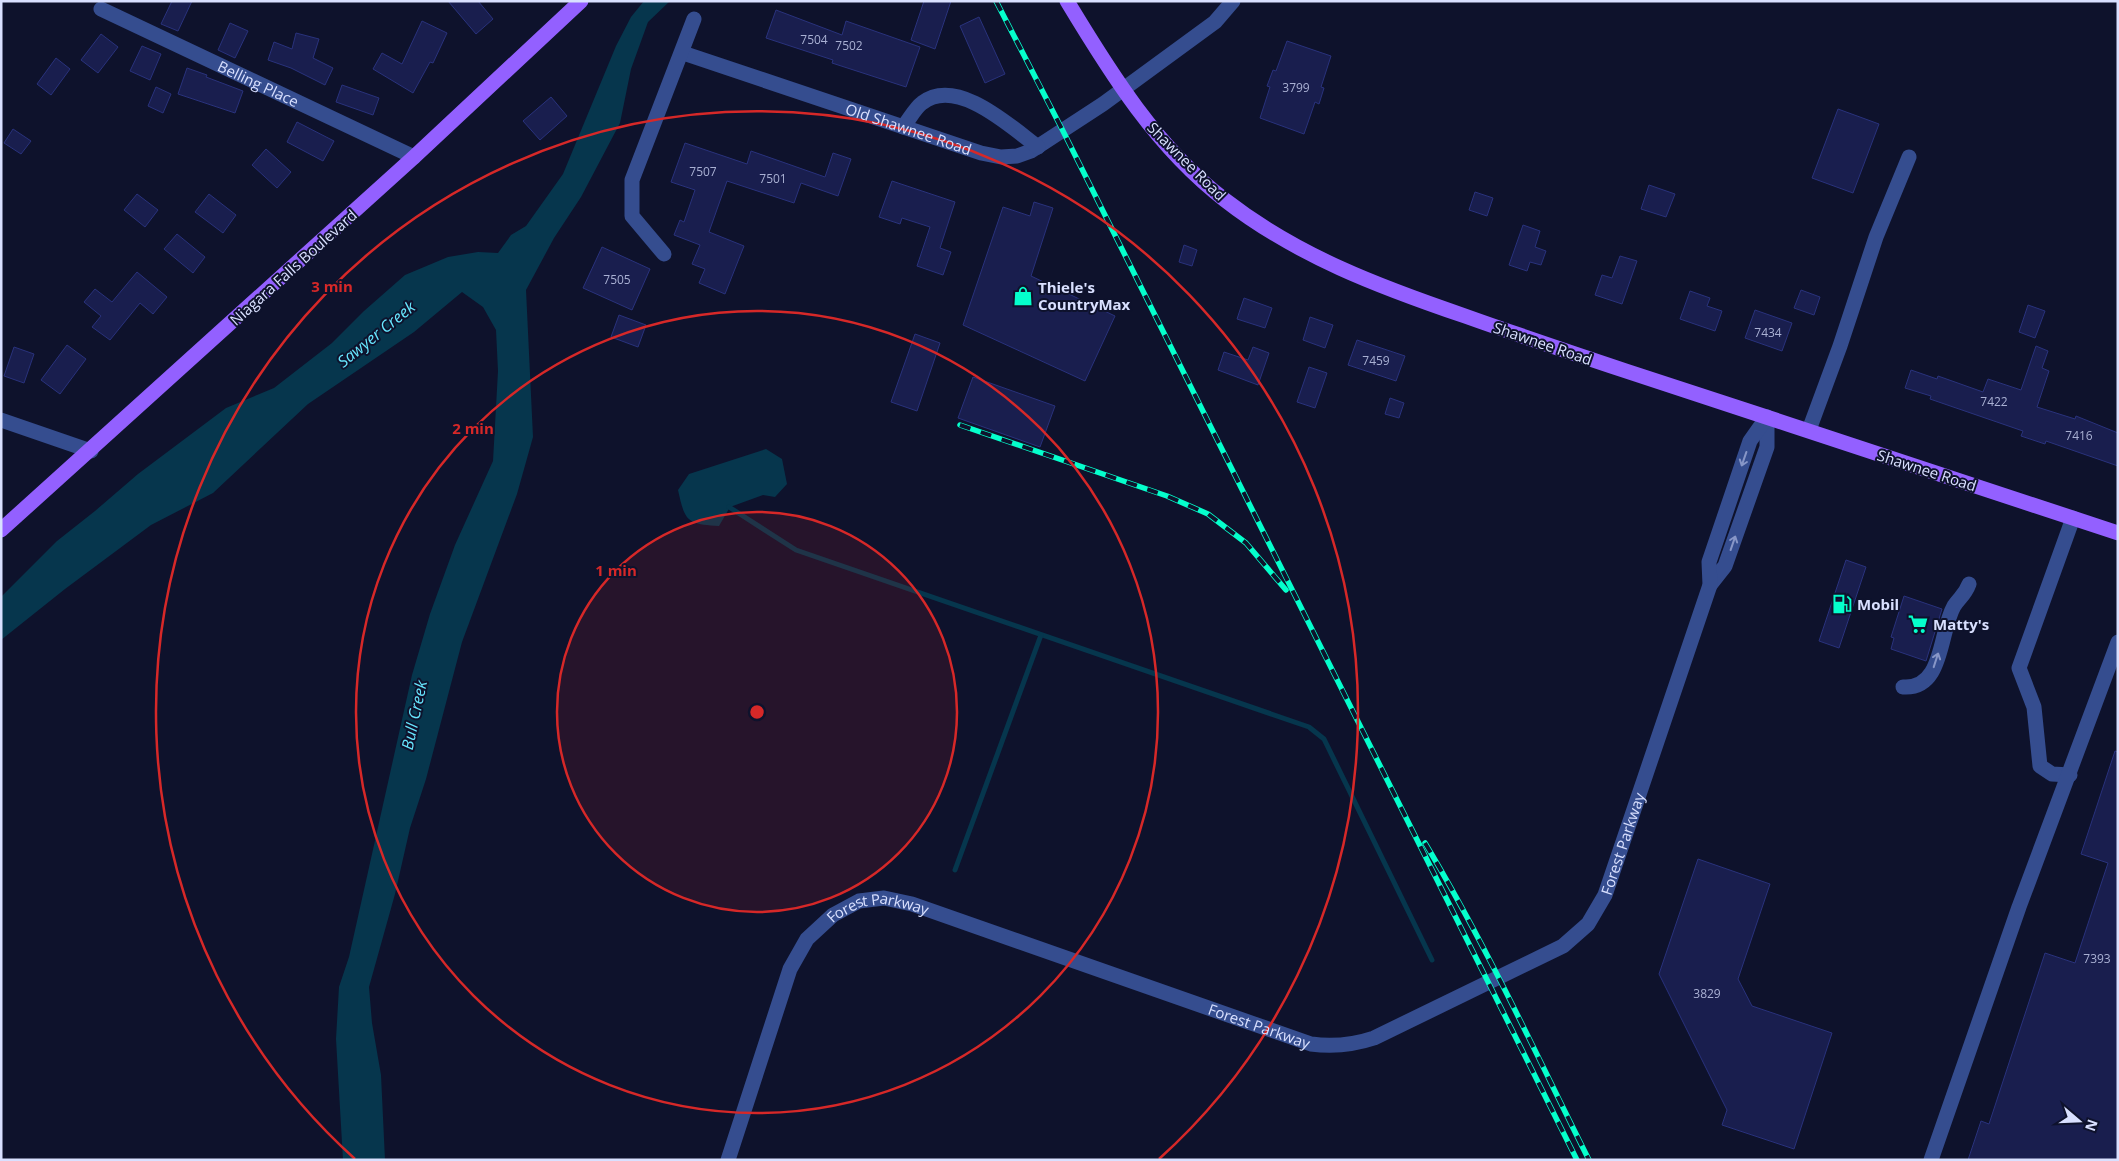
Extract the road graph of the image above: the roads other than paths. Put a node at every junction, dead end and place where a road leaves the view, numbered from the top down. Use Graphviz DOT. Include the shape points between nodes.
graph roads {
  1 [pos="581,1"];
  2 [pos="1067,1"];
  3 [pos="1233,1"];
  4 [pos="101,9"];
  5 [pos="694,19"];
  6 [pos="683,53"];
  7 [pos="1123,90"];
  8 [pos="903,127"];
  9 [pos="1038,147"];
  10 [pos="414,157"];
  11 [pos="1909,157"];
  12 [pos="664,254"];
  13 [pos="1768,417"];
  14 [pos="1,420"];
  15 [pos="1809,430"];
  16 [pos="90,451"];
  17 [pos="2072,518"];
  18 [pos="1,530"];
  19 [pos="2118,533"];
  20 [pos="1969,584"];
  21 [pos="2118,642"];
  22 [pos="1903,687"];
  23 [pos="2070,775"];
  24 [pos="728,1160"];
  25 [pos="1931,1160"];
  1 -- 10 [label="main road, Niagara Falls Boulevard"];
  2 -- 7 [label="main road, Shawnee Road"];
  3 -- 7 [label="street, Old Shawnee Road" via="1215,22"];
  4 -- 10 [label="street, Belling Place"];
  5 -- 6 [label="street"];
  6 -- 8 [label="street, Old Shawnee Road"];
  6 -- 12 [label="street" via="632,180 632,216"];
  7 -- 9 [label="street, Old Shawnee Road"];
  7 -- 13 [label="main road, Shawnee Road" via="1154,130 1223,199 1297,248 1338,269 1430,304"];
  8 -- 9 [label="street, Old Shawnee Road" via="1001,157 1017,156"];
  8 -- 9 [label="street" via="922,103 938,94 958,96 987,108"];
  10 -- 16 [label="main road, Niagara Falls Boulevard"];
  11 -- 15 [label="street" via="1876,237"];
  13 -- 15 [label="main road, Shawnee Road"];
  13 -- 24 [label="street, Forest Parkway" via="1767,446 1725,566 1710,585 1605,895 1588,924 1564,946 1374,1038 1328,1046 1311,1044 912,904 884,898 860,901 820,926 807,939 790,969"];
  14 -- 16 [label="street"];
  15 -- 17 [label="main road, Shawnee Road"];
  16 -- 18 [label="main road, Niagara Falls Boulevard"];
  17 -- 19 [label="main road, Shawnee Road"];
  17 -- 23 [label="street" via="2019,668 2034,707 2040,766 2052,774"];
  22 -- 20 [label="street, one-way" via="1919,686 1931,675 1954,606 1966,594"];
  21 -- 23 [label="street"];
  23 -- 25 [label="street" via="2019,907"];
}
